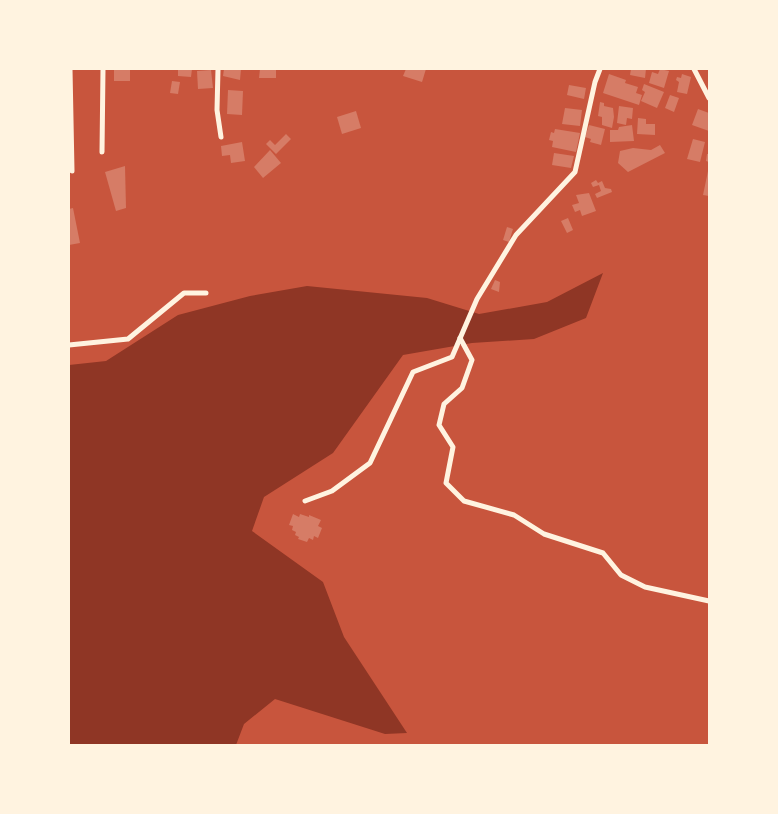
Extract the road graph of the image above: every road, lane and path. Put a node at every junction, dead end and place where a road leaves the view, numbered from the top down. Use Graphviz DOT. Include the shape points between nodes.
graph roads {
  1 [pos="70,69"];
  2 [pos="103,69"];
  3 [pos="218,69"];
  4 [pos="600,69"];
  5 [pos="694,69"];
  6 [pos="709,98"];
  7 [pos="222,137"];
  8 [pos="102,152"];
  9 [pos="72,172"];
  10 [pos="206,293"];
  11 [pos="460,338"];
  12 [pos="69,345"];
  13 [pos="305,501"];
  14 [pos="709,601"];
  1 -- 9 [label="street"];
  2 -- 8 [label="street"];
  3 -- 7 [label="street" via="217,110"];
  4 -- 11 [label="street" via="575,172 516,236 477,299"];
  5 -- 6 [label="street"];
  10 -- 12 [label="street" via="184,293 128,339"];
  11 -- 13 [label="street" via="452,357 413,372 370,463 332,491"];
  11 -- 14 [label="street" via="472,360 462,388 444,404 439,425 453,447 446,483 464,501 514,515 544,534 602,553 621,575 645,587"];
}
